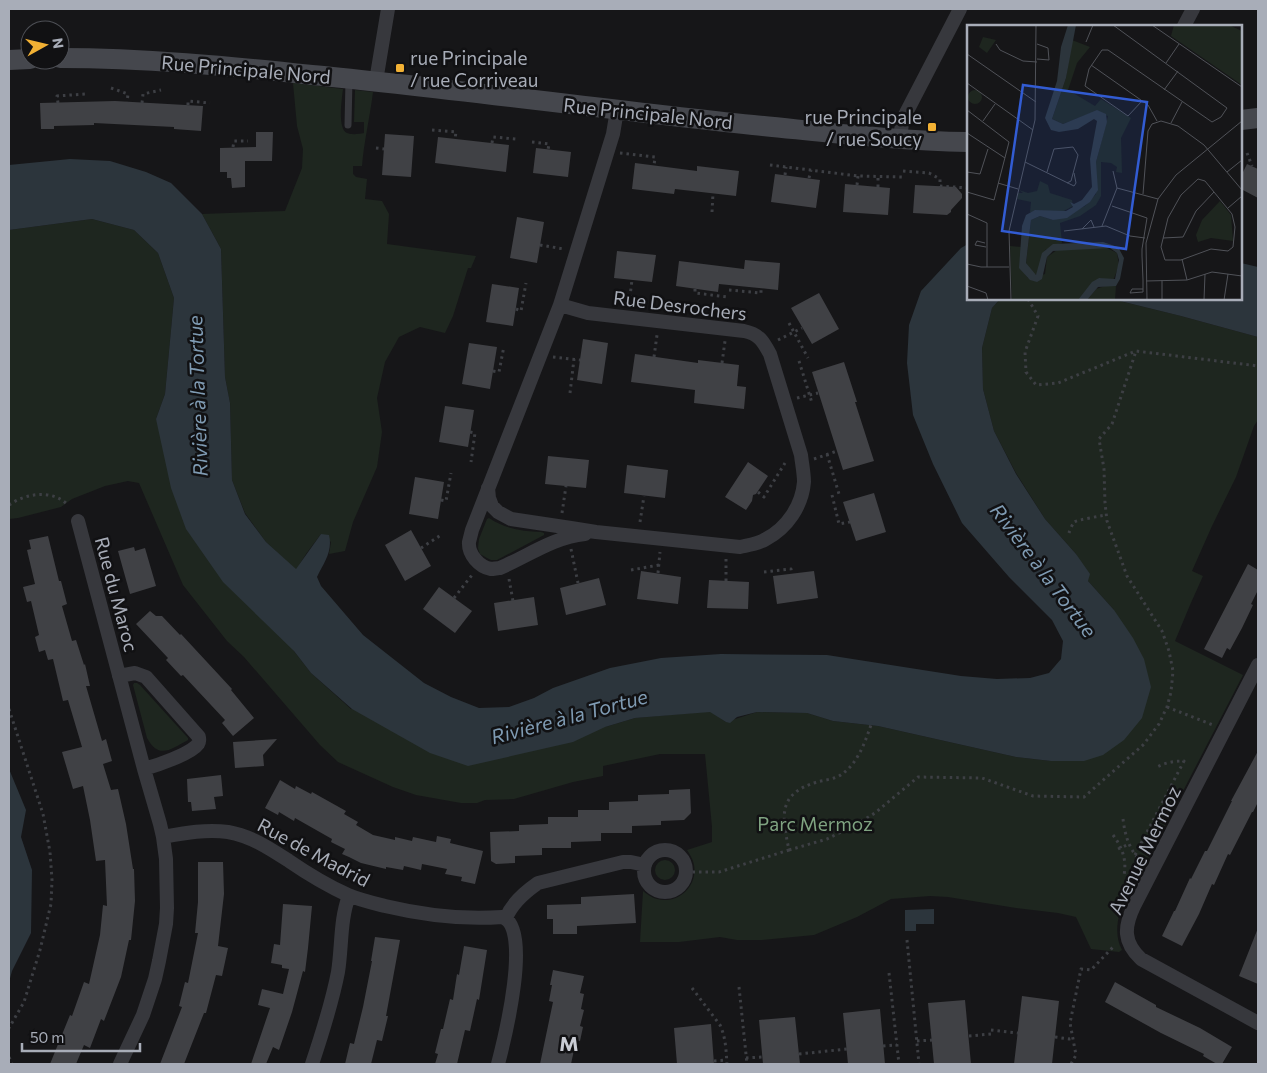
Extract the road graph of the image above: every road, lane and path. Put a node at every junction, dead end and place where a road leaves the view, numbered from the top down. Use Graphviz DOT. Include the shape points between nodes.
graph roads {
  1 [pos="388,9"];
  2 [pos="960,9"];
  3 [pos="1193,9"];
  4 [pos="1185,25"];
  5 [pos="70,58"];
  6 [pos="350,78"];
  7 [pos="376,81"];
  8 [pos="112,88"];
  9 [pos="161,90"];
  10 [pos="85,94"];
  11 [pos="127,102"];
  12 [pos="142,102"];
  13 [pos="58,103"];
  14 [pos="210,103"];
  15 [pos="188,105"];
  16 [pos="617,110"];
  17 [pos="1258,118"];
  18 [pos="1242,120"];
  19 [pos="348,125"];
  20 [pos="432,130"];
  21 [pos="900,138"];
  22 [pos="455,139"];
  23 [pos="516,140"];
  24 [pos="248,141"];
  25 [pos="532,142"];
  26 [pos="967,142"];
  27 [pos="492,143"];
  28 [pos="233,147"];
  29 [pos="376,148"];
  30 [pos="384,149"];
  31 [pos="548,150"];
  32 [pos="608,152"];
  33 [pos="1247,153"];
  34 [pos="770,165"];
  35 [pos="654,166"];
  36 [pos="1252,166"];
  37 [pos="786,167"];
  38 [pos="810,170"];
  39 [pos="903,171"];
  40 [pos="785,175"];
  41 [pos="858,176"];
  42 [pos="878,176"];
  43 [pos="902,177"];
  44 [pos="809,178"];
  45 [pos="857,185"];
  46 [pos="878,187"];
  47 [pos="967,188"];
  48 [pos="714,193"];
  49 [pos="712,212"];
  50 [pos="540,245"];
  51 [pos="577,251"];
  52 [pos="632,280"];
  53 [pos="526,283"];
  54 [pos="695,289"];
  55 [pos="761,289"];
  56 [pos="729,290"];
  57 [pos="728,298"];
  58 [pos="1029,300"];
  59 [pos="560,304"];
  60 [pos="516,309"];
  61 [pos="627,317"];
  62 [pos="659,321"];
  63 [pos="789,323"];
  64 [pos="727,328"];
  65 [pos="802,328"];
  66 [pos="794,332"];
  67 [pos="504,346"];
  68 [pos="766,346"];
  69 [pos="1136,351"];
  70 [pos="540,356"];
  71 [pos="654,357"];
  72 [pos="808,358"];
  73 [pos="574,359"];
  74 [pos="580,360"];
  75 [pos="799,361"];
  76 [pos="722,363"];
  77 [pos="1258,366"];
  78 [pos="493,370"];
  79 [pos="570,393"];
  80 [pos="818,393"];
  81 [pos="810,395"];
  82 [pos="785,402"];
  83 [pos="812,403"];
  84 [pos="470,432"];
  85 [pos="837,451"];
  86 [pos="827,454"];
  87 [pos="471,462"];
  88 [pos="785,463"];
  89 [pos="802,463"];
  90 [pos="451,473"];
  91 [pos="566,486"];
  92 [pos="488,488"];
  93 [pos="758,492"];
  94 [pos="839,494"];
  95 [pos="832,495"];
  96 [pos="644,496"];
  97 [pos="441,500"];
  98 [pos="9,505"];
  99 [pos="68,505"];
  100 [pos="1106,515"];
  101 [pos="78,521"];
  102 [pos="850,522"];
  103 [pos="564,531"];
  104 [pos="1069,533"];
  105 [pos="441,535"];
  106 [pos="638,537"];
  107 [pos="662,539"];
  108 [pos="726,546"];
  109 [pos="421,548"];
  110 [pos="481,564"];
  111 [pos="507,565"];
  112 [pos="659,565"];
  113 [pos="631,570"];
  114 [pos="764,572"];
  115 [pos="658,573"];
  116 [pos="792,574"];
  117 [pos="726,580"];
  118 [pos="578,583"];
  119 [pos="454,598"];
  120 [pos="513,601"];
  121 [pos="1258,665"];
  122 [pos="119,676"];
  123 [pos="1167,707"];
  124 [pos="9,709"];
  125 [pos="871,725"];
  126 [pos="1225,729"];
  127 [pos="1155,768"];
  128 [pos="144,769"];
  129 [pos="1123,819"];
  130 [pos="1113,835"];
  131 [pos="163,837"];
  132 [pos="1130,843"];
  133 [pos="1120,848"];
  134 [pos="789,850"];
  135 [pos="1136,855"];
  136 [pos="645,865"];
  137 [pos="1145,865"];
  138 [pos="686,872"];
  139 [pos="1124,875"];
  140 [pos="350,896"];
  141 [pos="506,918"];
  142 [pos="1127,936"];
  143 [pos="908,940"];
  144 [pos="889,974"];
  145 [pos="739,987"];
  146 [pos="692,988"];
  147 [pos="1258,1022"];
  148 [pos="9,1028"];
  149 [pos="1018,1033"];
  150 [pos="969,1036"];
  151 [pos="1055,1037"];
  152 [pos="1073,1038"];
  153 [pos="917,1040"];
  154 [pos="932,1040"];
  155 [pos="897,1045"];
  156 [pos="884,1046"];
  157 [pos="847,1049"];
  158 [pos="799,1054"];
  159 [pos="9,1057"];
  160 [pos="762,1057"];
  161 [pos="746,1058"];
  162 [pos="714,1061"];
  163 [pos="727,1062"];
  164 [pos="12,1064"];
  165 [pos="120,1064"];
  166 [pos="312,1064"];
  167 [pos="498,1064"];
  168 [pos="747,1064"];
  169 [pos="899,1064"];
  170 [pos="919,1064"];
  171 [pos="1071,1064"];
  1 -- 7 [label="street"];
  2 -- 21 [label="street" via="905,115"];
  3 -- 4 [label="street"];
  5 -- 6 [label="street, Rue Principale Nord" via="202,64"];
  6 -- 7 [label="street, Rue Principale Nord"];
  6 -- 19 [label="lane"];
  7 -- 16 [label="street, Rue Principale Nord"];
  8 -- 11 [label="path" via="128,94"];
  9 -- 12 [label="path" via="143,94"];
  10 -- 13 [label="path" via="57,96"];
  14 -- 15 [label="path" via="188,101"];
  16 -- 21 [label="street, Rue Principale Nord"];
  16 -- 32 [label="street"];
  17 -- 18 [label="street"];
  20 -- 22 [label="path" via="456,132"];
  21 -- 26 [label="street, Rue Principale Nord"];
  23 -- 27 [label="path" via="493,137"];
  24 -- 28 [label="path" via="234,141"];
  25 -- 31 [label="path" via="549,144"];
  29 -- 30 [label="path"];
  32 -- 35 [label="path" via="655,157"];
  32 -- 51 [label="street"];
  33 -- 36 [label="path"];
  34 -- 37 [label="path"];
  37 -- 38 [label="path"];
  37 -- 40 [label="path"];
  38 -- 41 [label="path"];
  38 -- 44 [label="path"];
  39 -- 47 [label="path" via="930,174 940,179 940,186"];
  41 -- 42 [label="path"];
  41 -- 45 [label="path"];
  42 -- 43 [label="path"];
  42 -- 46 [label="path"];
  48 -- 49 [label="path"];
  50 -- 51 [label="path"];
  51 -- 59 [label="street"];
  52 -- 61 [label="path"];
  53 -- 60 [label="path" via="521,310"];
  54 -- 57 [label="path" via="695,293"];
  55 -- 56 [label="path" via="760,293"];
  58 -- 69 [label="path" via="1038,316 1025,352 1026,372 1036,385 1058,383"];
  59 -- 61 [label="street, Rue Desrochers" via="588,312"];
  59 -- 70 [label="street"];
  61 -- 62 [label="street, Rue Desrochers"];
  62 -- 64 [label="street, Rue Desrochers"];
  62 -- 71 [label="path"];
  63 -- 66 [label="path"];
  64 -- 68 [label="street, Rue Desrochers" via="753,332"];
  64 -- 76 [label="path"];
  65 -- 66 [label="path"];
  66 -- 68 [label="path"];
  66 -- 72 [label="path"];
  67 -- 78 [label="path" via="499,372"];
  68 -- 82 [label="street"];
  69 -- 77 [label="path"];
  69 -- 100 [label="path" via="1112,424 1099,439"];
  70 -- 73 [label="path"];
  70 -- 92 [label="street"];
  73 -- 74 [label="path"];
  73 -- 79 [label="path"];
  75 -- 81 [label="path"];
  80 -- 81 [label="path"];
  81 -- 82 [label="path"];
  81 -- 83 [label="path"];
  82 -- 89 [label="street"];
  84 -- 87 [label="path" via="476,433"];
  85 -- 86 [label="path"];
  86 -- 89 [label="path"];
  86 -- 94 [label="path"];
  88 -- 93 [label="path" via="764,497"];
  89 -- 108 [label="street" via="802,492 786,523 765,540 749,546"];
  90 -- 97 [label="path" via="446,501"];
  91 -- 103 [label="path"];
  92 -- 103 [label="street" via="492,506 504,516"];
  92 -- 110 [label="street" via="469,541 474,558"];
  95 -- 102 [label="path" via="840,524"];
  96 -- 106 [label="path"];
  98 -- 99 [label="path" via="33,494 45,494"];
  100 -- 104 [label="path" via="1078,520"];
  100 -- 123 [label="path" via="1127,576 1162,631 1169,651 1173,672"];
  101 -- 122 [label="street, Rue du Maroc"];
  103 -- 106 [label="street"];
  103 -- 111 [label="street"];
  103 -- 118 [label="path"];
  105 -- 109 [label="path"];
  106 -- 107 [label="street"];
  107 -- 108 [label="street"];
  107 -- 112 [label="path"];
  108 -- 117 [label="path"];
  110 -- 111 [label="street" via="490,569"];
  110 -- 119 [label="path"];
  111 -- 120 [label="path"];
  112 -- 113 [label="path"];
  112 -- 115 [label="path"];
  114 -- 116 [label="path" via="791,569"];
  121 -- 126 [label="street, Avenue Mermoz"];
  122 -- 128 [label="street, Rue du Maroc"];
  122 -- 128 [label="street, Rue du Maroc" via="134,673 146,677 199,737 198,745 190,750"];
  123 -- 126 [label="path"];
  123 -- 134 [label="path" via="1143,744 1084,797 1033,796 982,778 918,778 875,813 854,825 827,839"];
  124 -- 148 [label="path" via="43,814 52,880 51,904 40,950 24,1002"];
  125 -- 134 [label="path" via="856,761 842,775 804,786 790,797 784,823"];
  126 -- 142 [label="street, Avenue Mermoz" via="1134,906"];
  127 -- 135 [label="path" via="1184,761"];
  128 -- 131 [label="street, Rue du Maroc"];
  129 -- 132 [label="path"];
  130 -- 133 [label="path"];
  131 -- 140 [label="street, Rue de Madrid" via="204,831 240,835 262,844"];
  131 -- 165 [label="street, Rue du Maroc" via="167,908 160,961 143,1015"];
  132 -- 133 [label="path"];
  132 -- 135 [label="path"];
  133 -- 139 [label="path" via="1125,864"];
  134 -- 138 [label="path" via="720,872"];
  135 -- 137 [label="path"];
  136 -- 138 [label="street" via="648,858 659,850 672,850 683,859"];
  136 -- 138 [label="street" via="646,879 662,892 681,885"];
  136 -- 141 [label="street" via="622,862 538,883 516,902"];
  140 -- 141 [label="street, Rue de Madrid" via="423,914"];
  140 -- 166 [label="street" via="344,911 338,972"];
  141 -- 167 [label="street" via="516,940 515,966 507,1028"];
  142 -- 147 [label="street, Avenue Mermoz" via="1134,953 1141,959"];
  142 -- 152 [label="path" via="1118,941 1091,970 1081,969 1070,1022"];
  143 -- 153 [label="path"];
  144 -- 155 [label="path"];
  145 -- 161 [label="path"];
  146 -- 163 [label="path" via="720,1025"];
  149 -- 150 [label="path" via="991,1032"];
  151 -- 152 [label="path"];
  152 -- 171 [label="path" via="1076,1055"];
  153 -- 154 [label="path"];
  153 -- 170 [label="path"];
  155 -- 156 [label="path"];
  155 -- 169 [label="path"];
  157 -- 158 [label="path"];
  159 -- 164 [label="path"];
  160 -- 161 [label="path"];
  161 -- 168 [label="path"];
  162 -- 163 [label="path"];
}
